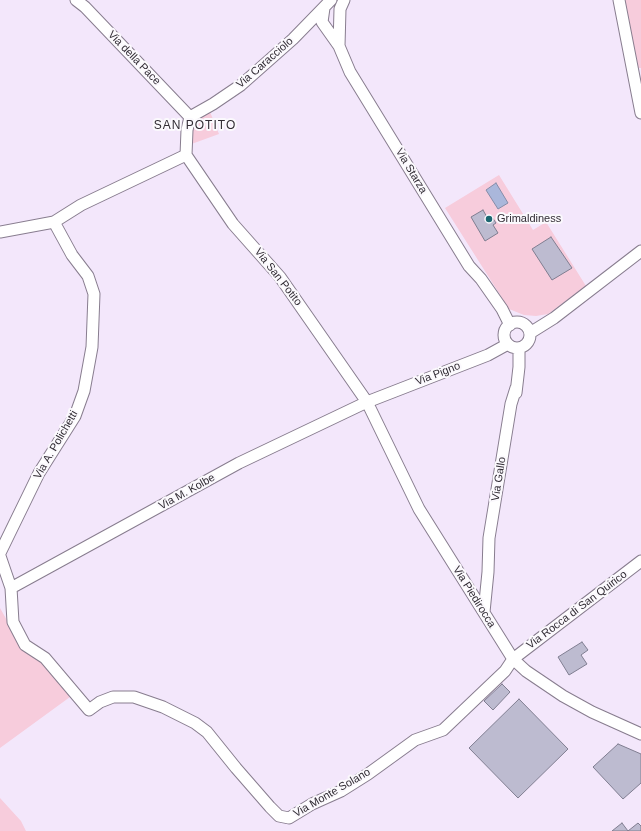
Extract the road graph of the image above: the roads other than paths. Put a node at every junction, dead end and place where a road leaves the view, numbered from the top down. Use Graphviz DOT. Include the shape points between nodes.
graph roads {
  1 [pos="76,0"];
  2 [pos="344,0"];
  3 [pos="618,0"];
  4 [pos="327,4"];
  5 [pos="338,46"];
  6 [pos="637,68"];
  7 [pos="641,113"];
  8 [pos="190,117"];
  9 [pos="186,155"];
  10 [pos="54,222"];
  11 [pos="0,232"];
  12 [pos="641,252"];
  13 [pos="510,325"];
  14 [pos="530,333"];
  15 [pos="514,346"];
  16 [pos="367,402"];
  17 [pos="0,555"];
  18 [pos="641,562"];
  19 [pos="11,588"];
  20 [pos="484,612"];
  21 [pos="513,658"];
  22 [pos="89,710"];
  23 [pos="641,734"];
  1 -- 8 [label="street, Via della Pace"];
  2 -- 5 [label="street" via="340,9"];
  3 -- 6 [label="street"];
  4 -- 5 [label="street, Via Starza" via="322,22"];
  4 -- 8 [label="street, Via Caracciolo" via="293,39 241,85"];
  5 -- 13 [label="street, Via Starza" via="476,264 481,279"];
  6 -- 7 [label="street"];
  8 -- 9 [label="street"];
  9 -- 10 [label="street" via="81,205"];
  9 -- 16 [label="street, Via San Potito" via="233,224 280,277"];
  10 -- 11 [label="street"];
  10 -- 17 [label="street, Via A. Polichetti" via="72,255 88,276 94,294 92,347 84,391 75,416 39,473"];
  12 -- 14 [label="street" via="554,318"];
  13 -- 14 [label="street" via="520,323 526,326"];
  13 -- 15 [label="street" via="505,336"];
  14 -- 15 [label="street" via="529,341 524,346"];
  15 -- 16 [label="street, Via Pigno"];
  15 -- 20 [label="street, Via Gallo" via="519,367 516,404 488,572"];
  16 -- 19 [label="street, Via M. Kolbe" via="239,463"];
  16 -- 20 [label="street, Via Piedirocca" via="418,509"];
  17 -- 19 [label="street, Via A. Polichetti"];
  18 -- 21 [label="street, Via Rocca di San Quirico"];
  19 -- 22 [label="street, Via A. Polichetti" via="13,622 25,645 45,658"];
  20 -- 21 [label="street, Via Piedirocca"];
  21 -- 22 [label="street, Via Monte Solano" via="505,671 442,730 415,740 347,786 289,818 279,816 270,807 207,732 195,723 163,707 134,697 113,697"];
  21 -- 23 [label="street, Via Piedirocca" via="526,671 563,696"];
}
